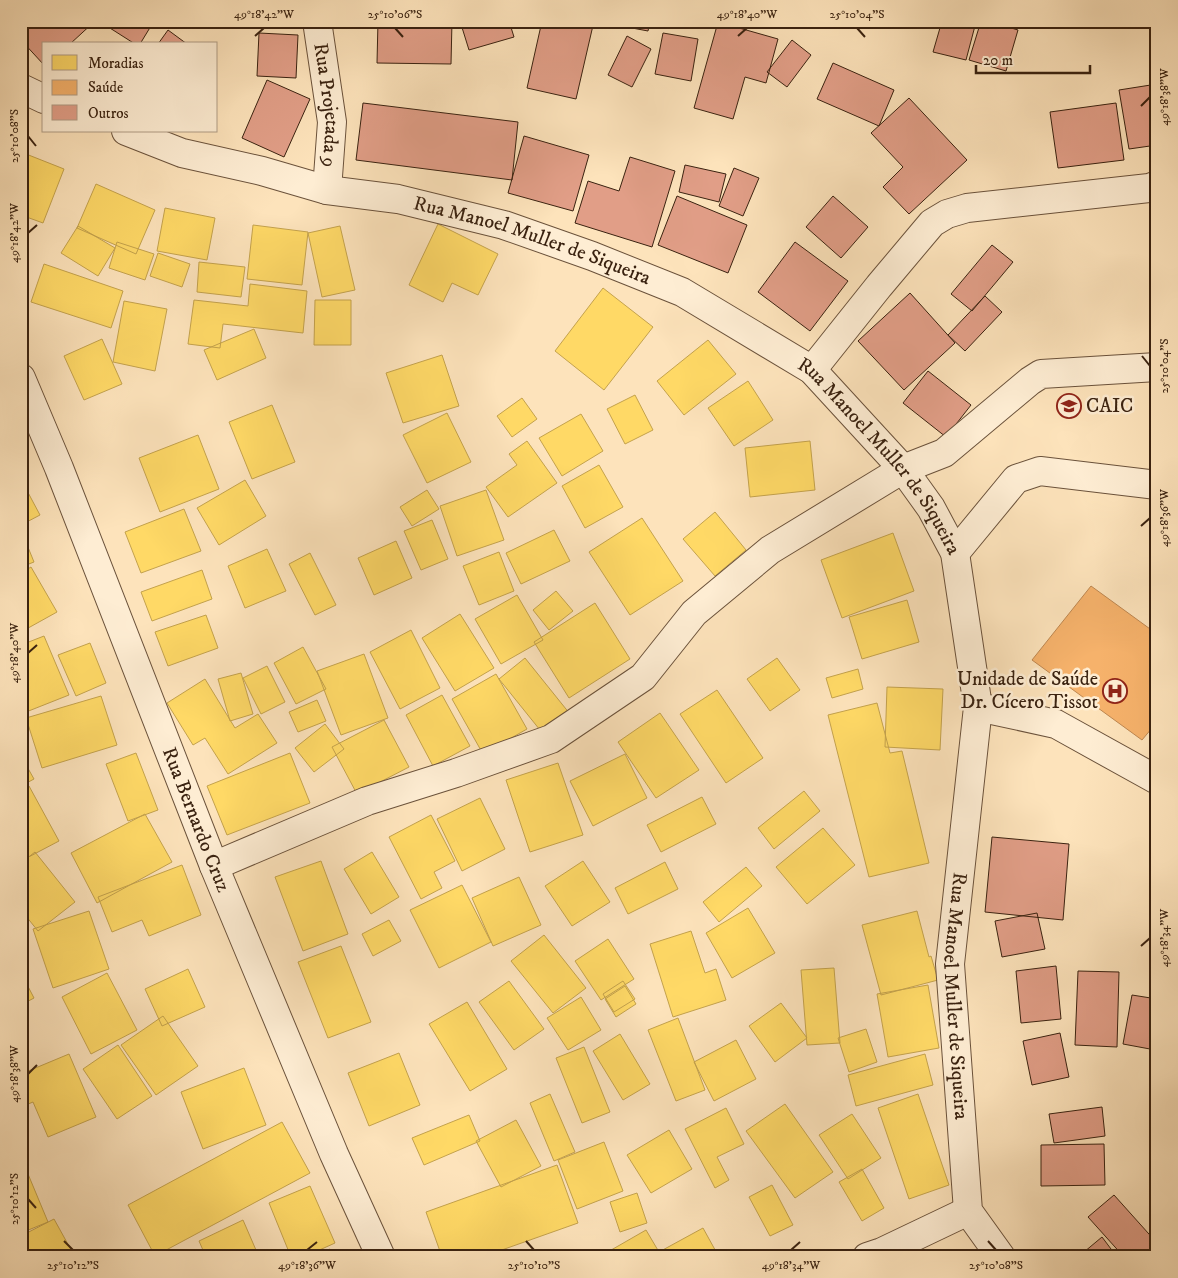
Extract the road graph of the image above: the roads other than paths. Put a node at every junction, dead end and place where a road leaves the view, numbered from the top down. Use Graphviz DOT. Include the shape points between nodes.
graph roads {
  1 [pos="317,21"];
  2 [pos="21,88"];
  3 [pos="42,99"];
  4 [pos="129,132"];
  5 [pos="1157,185"];
  6 [pos="327,190"];
  7 [pos="1157,367"];
  8 [pos="812,370"];
  9 [pos="21,378"];
  10 [pos="903,469"];
  11 [pos="1157,485"];
  12 [pos="955,552"];
  13 [pos="978,707"];
  14 [pos="1157,780"];
  15 [pos="214,866"];
  16 [pos="968,1211"];
  17 [pos="877,1255"];
  18 [pos="381,1257"];
  19 [pos="1001,1257"];
  1 -- 6 [label="street, Rua Projetada 9" via="332,122"];
  2 -- 3 [label="street"];
  4 -- 6 [label="street, Rua Manoel Muller de Siqueira" via="182,153"];
  5 -- 8 [label="street" via="967,208 947,214 932,223"];
  6 -- 8 [label="street, Rua Manoel Muller de Siqueira" via="398,199 504,225 592,256 682,292"];
  7 -- 10 [label="street" via="1040,374 944,454"];
  8 -- 10 [label="street, Rua Manoel Muller de Siqueira"];
  9 -- 15 [label="street, Rua Bernardo Cruz" via="60,468"];
  10 -- 12 [label="street, Rua Manoel Muller de Siqueira" via="931,508"];
  10 -- 15 [label="street" via="770,550 694,613 643,677 551,739 367,801"];
  11 -- 12 [label="street" via="1040,471 1016,479"];
  12 -- 13 [label="street, Rua Manoel Muller de Siqueira"];
  13 -- 14 [label="street" via="1056,724"];
  13 -- 16 [label="street, Rua Manoel Muller de Siqueira" via="950,964"];
  15 -- 18 [label="street, Rua Bernardo Cruz" via="334,1154"];
  16 -- 17 [label="street"];
  16 -- 19 [label="street"];
}
